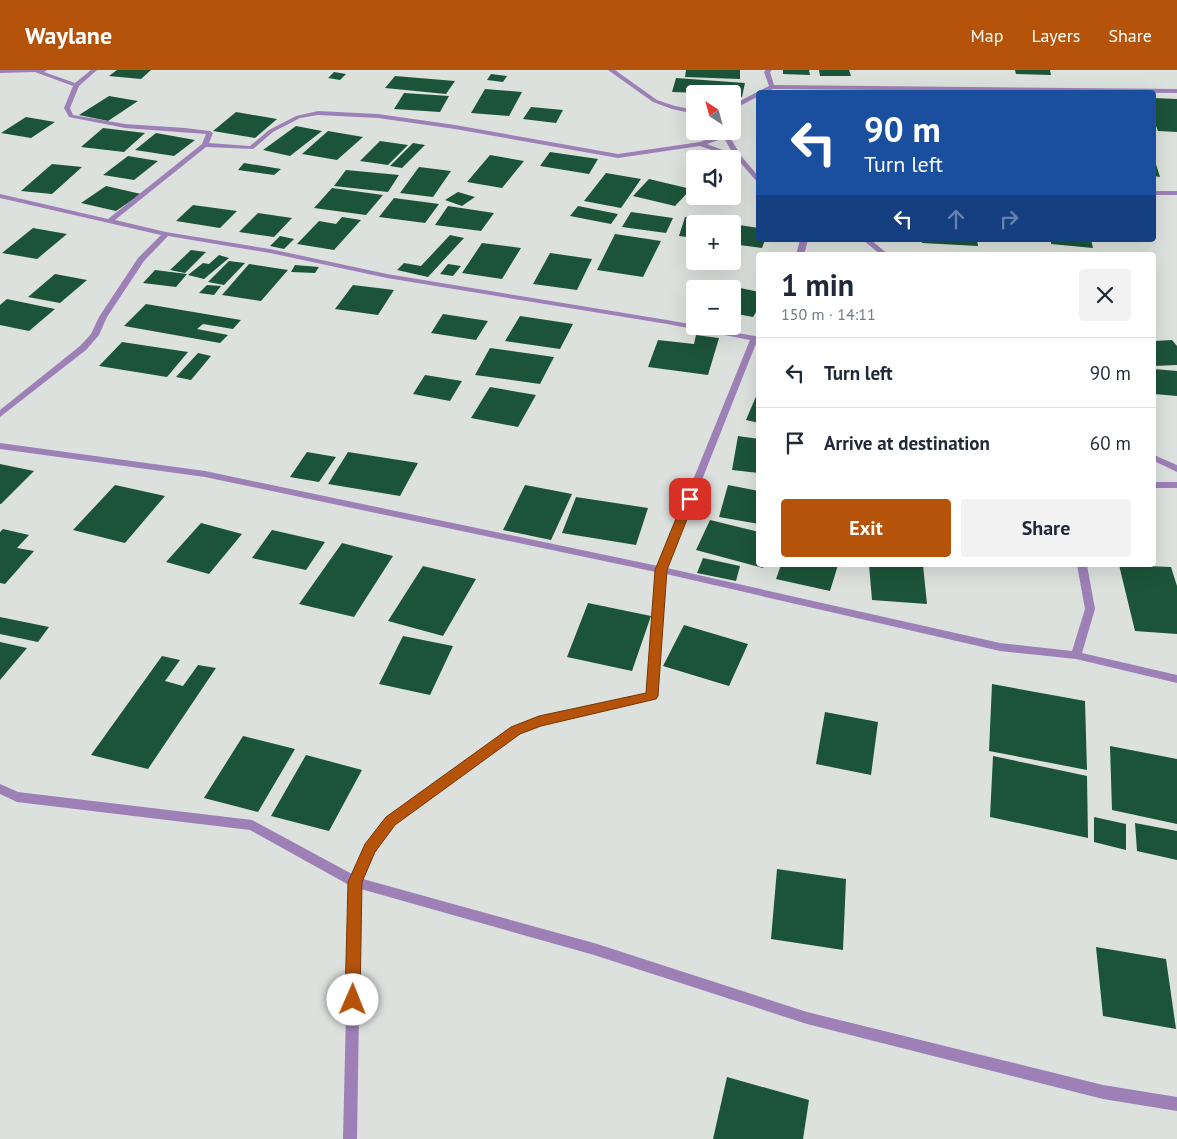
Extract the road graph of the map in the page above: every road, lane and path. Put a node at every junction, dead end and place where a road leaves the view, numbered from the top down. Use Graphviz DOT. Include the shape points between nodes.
graph roads {
  1 [pos="94,70"];
  2 [pos="612,70"];
  3 [pos="769,70"];
  4 [pos="0,71"];
  5 [pos="40,71"];
  6 [pos="76,85"];
  7 [pos="772,87"];
  8 [pos="766,90"];
  9 [pos="1015,90"];
  10 [pos="1156,92"];
  11 [pos="1177,92"];
  12 [pos="756,95"];
  13 [pos="741,103"];
  14 [pos="686,110"];
  15 [pos="710,140"];
  16 [pos="205,144"];
  17 [pos="702,144"];
  18 [pos="718,150"];
  19 [pos="741,160"];
  20 [pos="756,178"];
  21 [pos="1156,193"];
  22 [pos="1177,193"];
  23 [pos="0,196"];
  24 [pos="111,220"];
  25 [pos="166,234"];
  26 [pos="869,242"];
  27 [pos="881,252"];
  28 [pos="756,338"];
  29 [pos="756,340"];
  30 [pos="0,414"];
  31 [pos="0,446"];
  32 [pos="1156,459"];
  33 [pos="1177,469"];
  34 [pos="1156,485"];
  35 [pos="1177,485"];
  36 [pos="1082,567"];
  37 [pos="661,570"];
  38 [pos="1076,655"];
  39 [pos="1177,679"];
  40 [pos="0,789"];
  41 [pos="355,882"];
  42 [pos="1177,1104"];
  43 [pos="350,1139"];
  1 -- 6 [label="street"];
  2 -- 14 [label="street" via="655,101"];
  3 -- 7 [label="street"];
  4 -- 5 [label="street"];
  5 -- 6 [label="street"];
  6 -- 16 [label="street" via="67,108 71,116 143,128 210,133"];
  7 -- 8 [label="street"];
  7 -- 9 [label="street"];
  10 -- 11 [label="street"];
  12 -- 13 [label="street"];
  15 -- 17 [label="street"];
  16 -- 17 [label="street" via="251,148 271,131 298,117 318,112 397,118 618,156"];
  16 -- 24 [label="street"];
  17 -- 18 [label="street"];
  19 -- 20 [label="street"];
  21 -- 22 [label="street"];
  23 -- 24 [label="street"];
  24 -- 25 [label="street"];
  25 -- 28 [label="street" via="270,251 387,276"];
  25 -- 30 [label="street" via="141,260 103,317 95,335"];
  26 -- 27 [label="street"];
  29 -- 37 [label="street"];
  31 -- 37 [label="street" via="205,474"];
  32 -- 33 [label="street"];
  34 -- 35 [label="street"];
  36 -- 38 [label="street" via="1090,609"];
  37 -- 38 [label="street" via="1000,648"];
  37 -- 41 [label="street" via="652,696 539,721 516,730 390,821 370,848"];
  38 -- 39 [label="street"];
  40 -- 41 [label="street" via="17,797 252,825"];
  41 -- 42 [label="street" via="594,949 807,1018 1103,1092"];
  41 -- 43 [label="street"];
}
